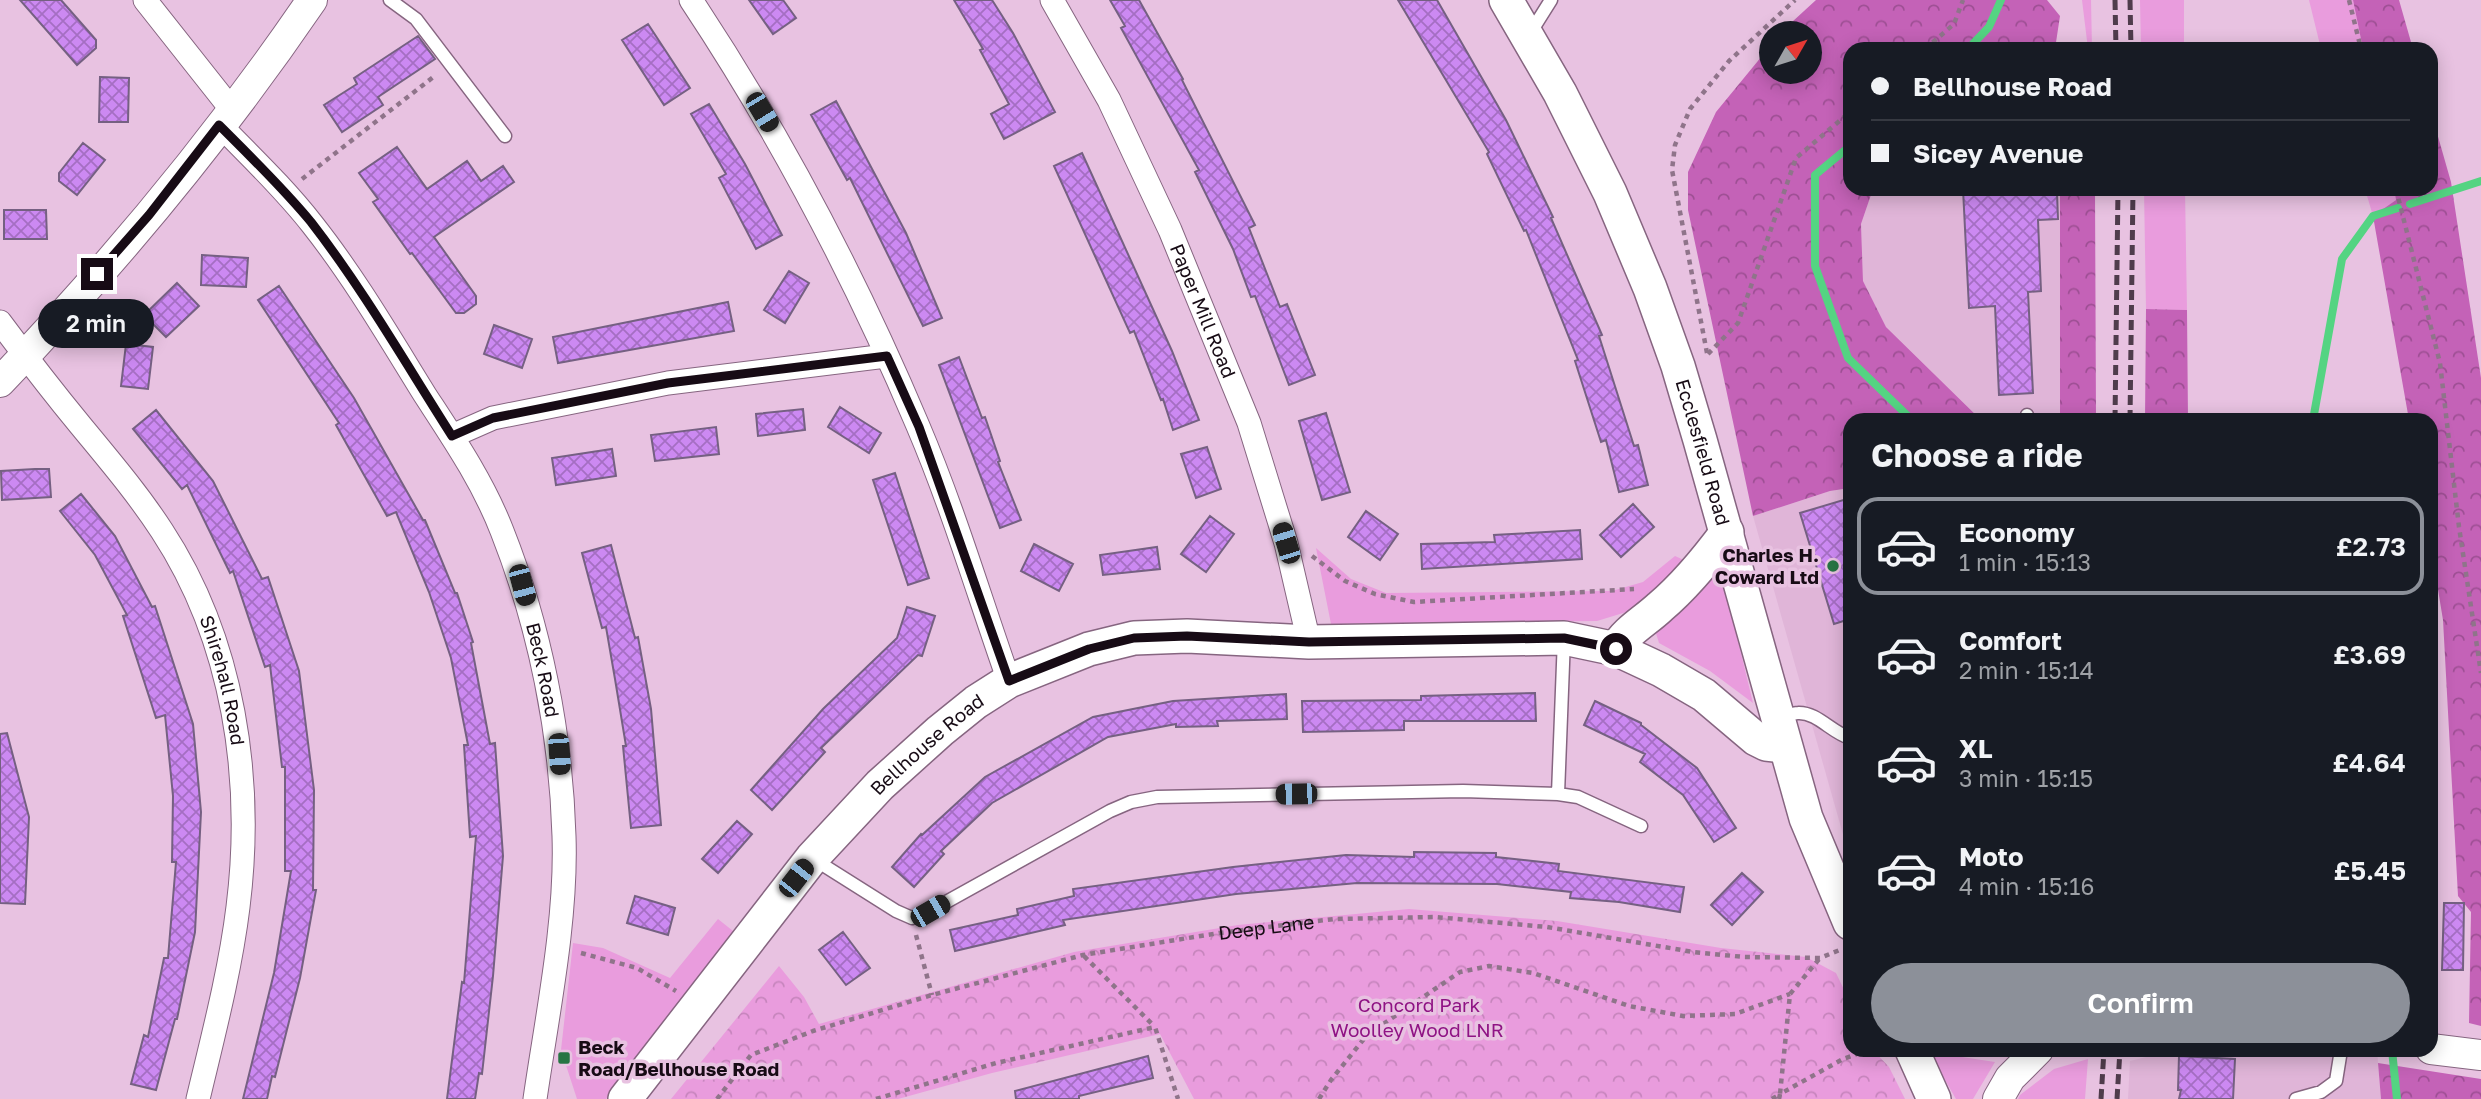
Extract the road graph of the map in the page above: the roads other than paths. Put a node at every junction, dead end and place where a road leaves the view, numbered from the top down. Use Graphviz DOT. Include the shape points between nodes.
graph roads {
  1 [pos="145,0"];
  2 [pos="312,0"];
  3 [pos="390,0"];
  4 [pos="691,0"];
  5 [pos="1052,0"];
  6 [pos="1506,0"];
  7 [pos="1551,0"];
  8 [pos="1528,37"];
  9 [pos="226,118"];
  10 [pos="505,136"];
  11 [pos="0,322"];
  12 [pos="25,356"];
  13 [pos="887,356"];
  14 [pos="0,382"];
  15 [pos="452,436"];
  16 [pos="1727,532"];
  17 [pos="1564,638"];
  18 [pos="1309,642"];
  19 [pos="1616,649"];
  20 [pos="1009,681"];
  21 [pos="1780,732"];
  22 [pos="1843,735"];
  23 [pos="1558,794"];
  24 [pos="1641,826"];
  25 [pos="812,858"];
  26 [pos="1843,906"];
  27 [pos="2438,1050"];
  28 [pos="2481,1055"];
  29 [pos="1915,1057"];
  30 [pos="2031,1057"];
  31 [pos="2340,1057"];
  32 [pos="198,1099"];
  33 [pos="535,1099"];
  34 [pos="625,1099"];
  35 [pos="1934,1099"];
  36 [pos="1998,1099"];
  37 [pos="2296,1099"];
  1 -- 9 [label="street, Beck Road"];
  2 -- 9 [label="street"];
  3 -- 10 [label="lane" via="416,19"];
  4 -- 13 [label="street" via="776,136"];
  5 -- 18 [label="street, Paper Mill Road" via="1109,100 1170,230 1249,423 1286,543"];
  6 -- 8 [label="main road, Ecclesfield Road"];
  7 -- 8 [label="lane"];
  8 -- 16 [label="main road, Ecclesfield Road" via="1610,193 1650,288"];
  9 -- 12 [label="street" via="149,215"];
  9 -- 15 [label="street, Beck Road" via="343,267"];
  11 -- 12 [label="street, Shirehall Road"];
  12 -- 14 [label="street"];
  12 -- 32 [label="street, Shirehall Road" via="163,531 209,626 226,682 238,738 243,853 238,909"];
  13 -- 15 [label="street" via="668,383 493,418"];
  13 -- 20 [label="street" via="928,452"];
  15 -- 33 [label="street, Beck Road" via="501,528 522,585 559,754 565,838 561,910"];
  16 -- 19 [label="main road" via="1693,575 1633,627"];
  16 -- 21 [label="main road, Ecclesfield Road"];
  17 -- 18 [label="main road, Bellhouse Road"];
  17 -- 19 [label="main road, Bellhouse Road"];
  17 -- 23 [label="lane"];
  18 -- 20 [label="main road, Bellhouse Road" via="1134,638 1089,649"];
  19 -- 21 [label="main road, Bellhouse Road" via="1704,695 1756,739 1766,744"];
  20 -- 25 [label="main road, Bellhouse Road" via="940,731 880,785"];
  21 -- 22 [label="lane" via="1798,713"];
  21 -- 26 [label="main road, Ecclesfield Road" via="1806,818"];
  23 -- 24 [label="lane" via="1578,797"];
  23 -- 25 [label="lane" via="1463,791 1157,797 1130,802 912,918"];
  25 -- 34 [label="main road, Bellhouse Road"];
  27 -- 28 [label="street"];
  29 -- 35 [label="main road"];
  30 -- 36 [label="street" via="2010,1078"];
  31 -- 37 [label="lane" via="2336,1082"];
}
